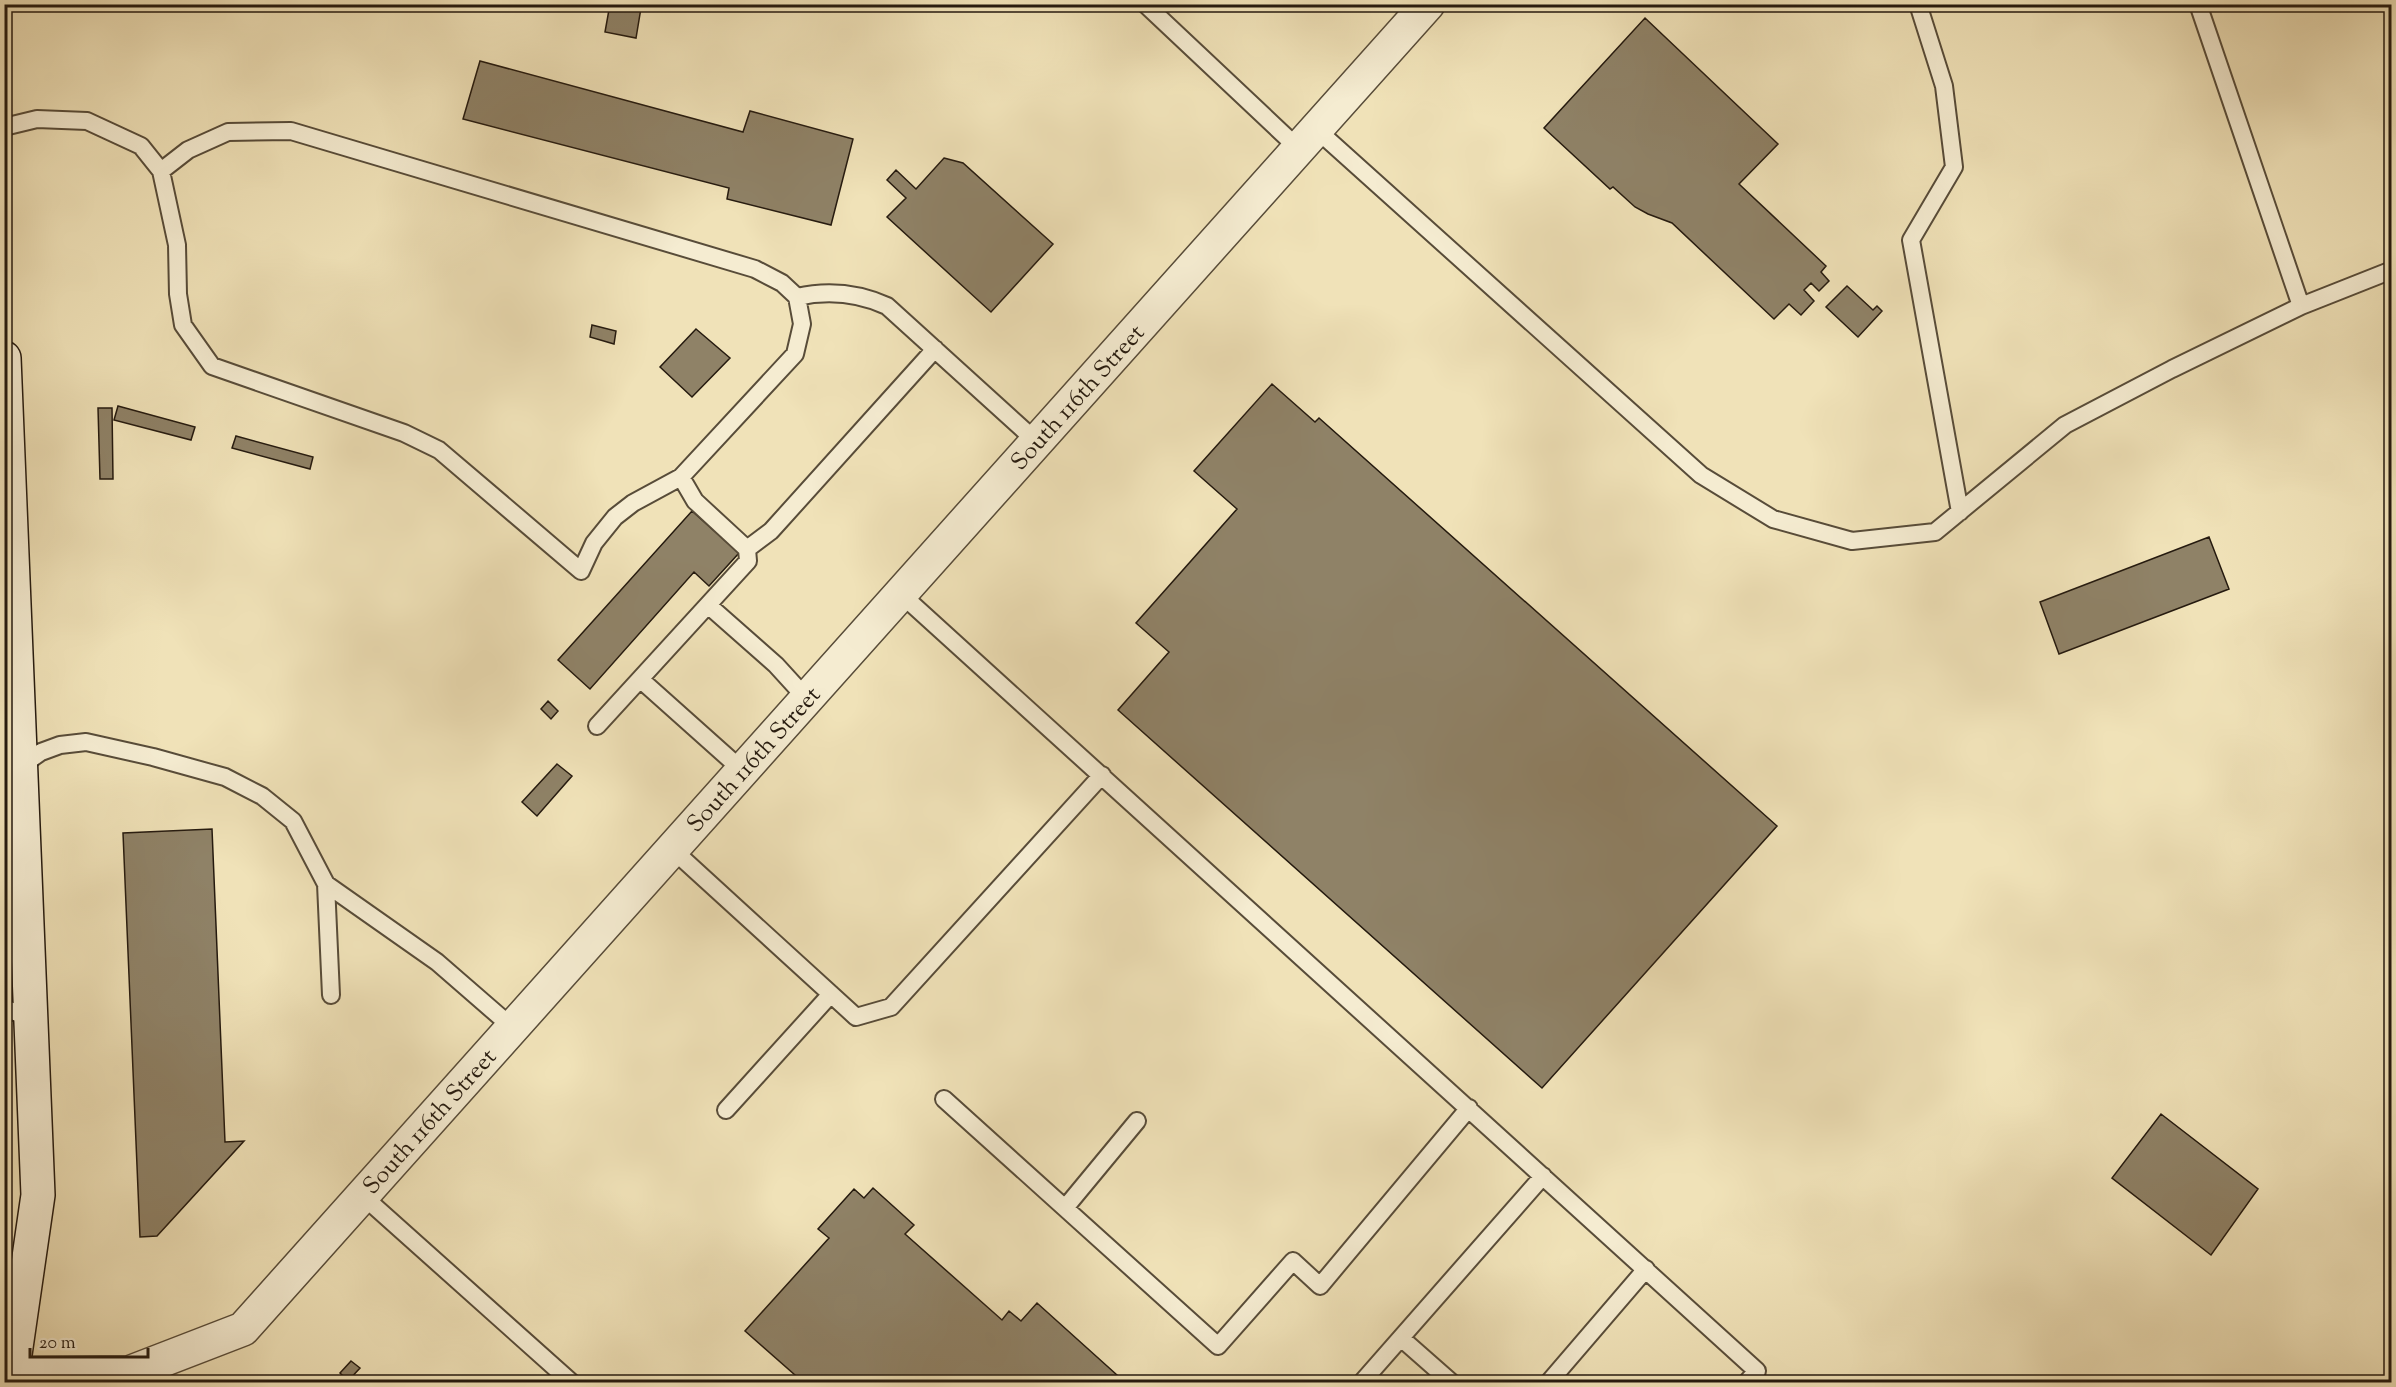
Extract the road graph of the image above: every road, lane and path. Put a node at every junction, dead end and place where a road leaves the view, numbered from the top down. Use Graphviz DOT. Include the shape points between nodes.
graph roads {
  1 [pos="1145,4"];
  2 [pos="1428,4"];
  3 [pos="1918,4"];
  4 [pos="2198,4"];
  5 [pos="4,127"];
  6 [pos="1308,139"];
  7 [pos="161,171"];
  8 [pos="2391,270"];
  9 [pos="797,297"];
  10 [pos="2301,306"];
  11 [pos="935,349"];
  12 [pos="4,358"];
  13 [pos="1037,442"];
  14 [pos="681,477"];
  15 [pos="1960,512"];
  16 [pos="747,549"];
  17 [pos="901,594"];
  18 [pos="708,605"];
  19 [pos="640,679"];
  20 [pos="807,699"];
  21 [pos="597,726"];
  22 [pos="21,766"];
  23 [pos="743,771"];
  24 [pos="1102,775"];
  25 [pos="14,840"];
  26 [pos="672,849"];
  27 [pos="326,884"];
  28 [pos="831,994"];
  29 [pos="331,995"];
  30 [pos="18,1013"];
  31 [pos="513,1028"];
  32 [pos="944,1099"];
  33 [pos="1469,1108"];
  34 [pos="726,1110"];
  35 [pos="1137,1121"];
  36 [pos="1543,1176"];
  37 [pos="363,1196"];
  38 [pos="1065,1208"];
  39 [pos="1646,1269"];
  40 [pos="1401,1338"];
  41 [pos="12,1378"];
  42 [pos="571,1383"];
  43 [pos="1362,1383"];
  44 [pos="1451,1383"];
  45 [pos="1549,1383"];
  46 [pos="1747,1383"];
  1 -- 6 [label="lane"];
  2 -- 6 [label="street, South 116th Street"];
  3 -- 15 [label="lane" via="1944,86 1954,167 1911,240"];
  4 -- 10 [label="lane"];
  5 -- 7 [label="lane" via="37,118 87,121 141,146"];
  6 -- 13 [label="street, South 116th Street"];
  6 -- 15 [label="lane" via="1701,475 1773,519 1852,541 1935,532"];
  7 -- 9 [label="lane" via="188,150 228,132 291,131 755,269 782,283"];
  7 -- 14 [label="lane" via="177,245 183,325 212,366 404,433 439,450 580,571 594,543 615,517"];
  8 -- 10 [label="lane"];
  9 -- 11 [label="lane" via="820,292 870,298 887,306"];
  9 -- 14 [label="lane" via="802,324 795,354"];
  10 -- 15 [label="lane" via="2065,425"];
  11 -- 13 [label="lane"];
  11 -- 16 [label="lane" via="771,531"];
  12 -- 22 [label="street"];
  13 -- 17 [label="street, South 116th Street"];
  14 -- 16 [label="lane" via="695,501"];
  16 -- 18 [label="lane" via="748,561"];
  17 -- 20 [label="street, South 116th Street"];
  17 -- 24 [label="lane"];
  18 -- 19 [label="lane"];
  18 -- 20 [label="lane" via="776,665"];
  19 -- 21 [label="lane"];
  19 -- 23 [label="lane"];
  20 -- 23 [label="street, South 116th Street"];
  22 -- 25 [label="street"];
  22 -- 27 [label="lane" via="41,752 86,742 225,777 262,796 293,821"];
  23 -- 26 [label="street, South 116th Street"];
  24 -- 28 [label="lane" via="891,1007 856,1017"];
  24 -- 33 [label="lane"];
  25 -- 30 [label="street"];
  26 -- 28 [label="lane"];
  26 -- 31 [label="street, South 116th Street"];
  27 -- 29 [label="lane"];
  27 -- 31 [label="lane" via="437,962"];
  28 -- 34 [label="lane"];
  30 -- 41 [label="street" via="38,1195"];
  31 -- 37 [label="street, South 116th Street"];
  32 -- 38 [label="lane"];
  33 -- 36 [label="lane"];
  33 -- 38 [label="lane" via="1320,1286 1293,1262 1218,1346"];
  35 -- 38 [label="lane"];
  36 -- 39 [label="lane"];
  36 -- 40 [label="lane"];
  37 -- 41 [label="street, South 116th Street" via="243,1329 129,1373"];
  37 -- 42 [label="lane"];
  39 -- 45 [label="lane"];
  39 -- 46 [label="lane" via="1757,1371"];
  40 -- 43 [label="lane"];
  40 -- 44 [label="lane"];
}
